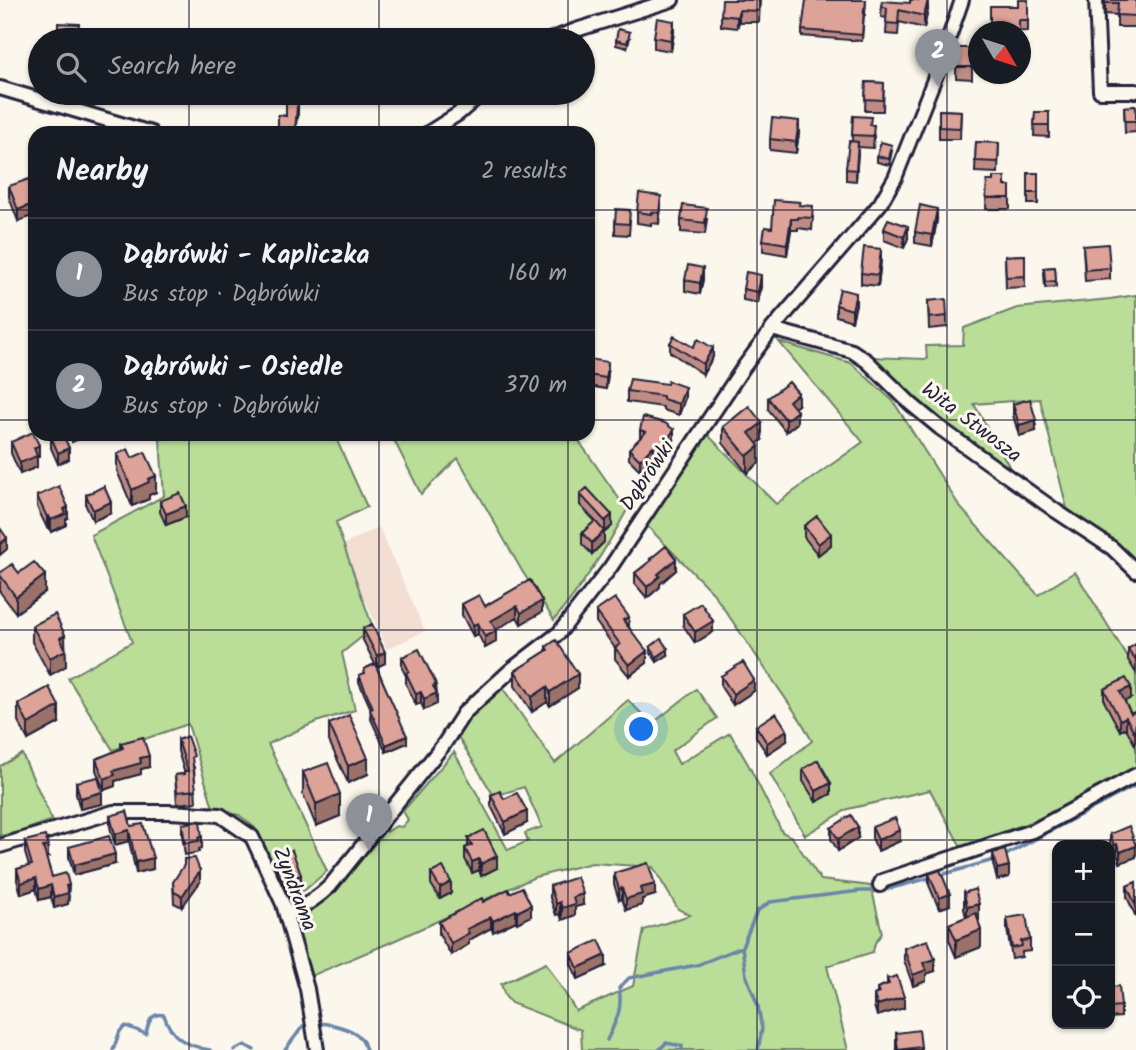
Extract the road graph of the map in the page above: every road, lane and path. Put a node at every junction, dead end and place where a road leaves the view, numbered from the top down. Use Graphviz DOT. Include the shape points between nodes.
graph roads {
  1 [pos="672,0"];
  2 [pos="962,0"];
  3 [pos="1096,0"];
  4 [pos="582,28"];
  5 [pos="0,88"];
  6 [pos="1136,91"];
  7 [pos="28,96"];
  8 [pos="57,105"];
  9 [pos="468,105"];
  10 [pos="128,126"];
  11 [pos="439,126"];
  12 [pos="772,329"];
  13 [pos="1136,571"];
  14 [pos="1136,775"];
  15 [pos="0,846"];
  16 [pos="880,885"];
  17 [pos="287,915"];
  18 [pos="317,1050"];
  1 -- 4 [label="street"];
  2 -- 12 [label="street, Dąbrówki" via="895,178 880,204"];
  3 -- 6 [label="street" via="1100,91"];
  5 -- 7 [label="street"];
  8 -- 10 [label="street"];
  9 -- 11 [label="street"];
  12 -- 13 [label="street, Wita Stwosza" via="852,351 940,428 1112,548"];
  12 -- 17 [label="street, Dąbrówki" via="610,568 559,633 464,713 330,886"];
  14 -- 16 [label="street" via="1035,830"];
  15 -- 17 [label="street, Zyndrama" via="113,811 220,815 252,837"];
  17 -- 18 [label="street, Zyndrama"];
}
